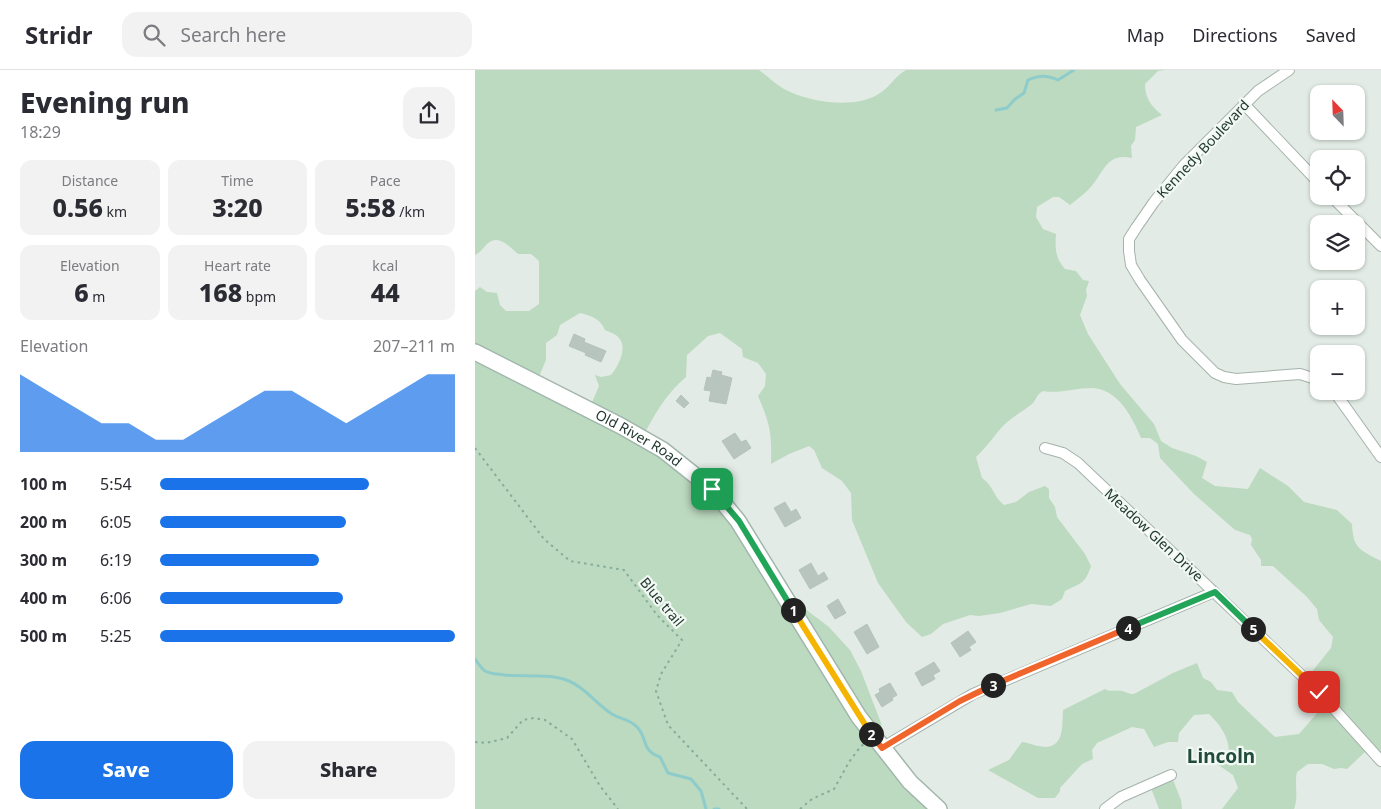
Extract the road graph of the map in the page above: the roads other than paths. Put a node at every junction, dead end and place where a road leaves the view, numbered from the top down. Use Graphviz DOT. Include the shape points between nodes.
graph roads {
  1 [pos="1289,70"];
  2 [pos="1244,104"];
  3 [pos="1310,174"];
  4 [pos="1340,205"];
  5 [pos="1381,246"];
  6 [pos="475,352"];
  7 [pos="1310,377"];
  8 [pos="1340,400"];
  9 [pos="1045,448"];
  10 [pos="1381,457"];
  11 [pos="1215,592"];
  12 [pos="878,743"];
  13 [pos="1381,761"];
  14 [pos="1171,775"];
  15 [pos="939,809"];
  16 [pos="1105,809"];
  1 -- 2 [label="street, Kennedy Boulevard"];
  2 -- 3 [label="street"];
  2 -- 7 [label="street, Kennedy Boulevard" via="1153,202 1129,239 1131,265 1182,340 1215,373 1236,379 1300,374"];
  4 -- 5 [label="street"];
  6 -- 12 [label="main road, Old River Road" via="663,450 712,489 739,521"];
  8 -- 10 [label="street"];
  9 -- 11 [label="street, Meadow Glen Drive" via="1063,453 1077,463"];
  11 -- 12 [label="street" via="973,694"];
  11 -- 13 [label="street, Meadow Glen Drive" via="1319,692"];
  12 -- 15 [label="main road, Old River Road" via="910,782"];
  14 -- 16 [label="street" via="1121,797"];
}
